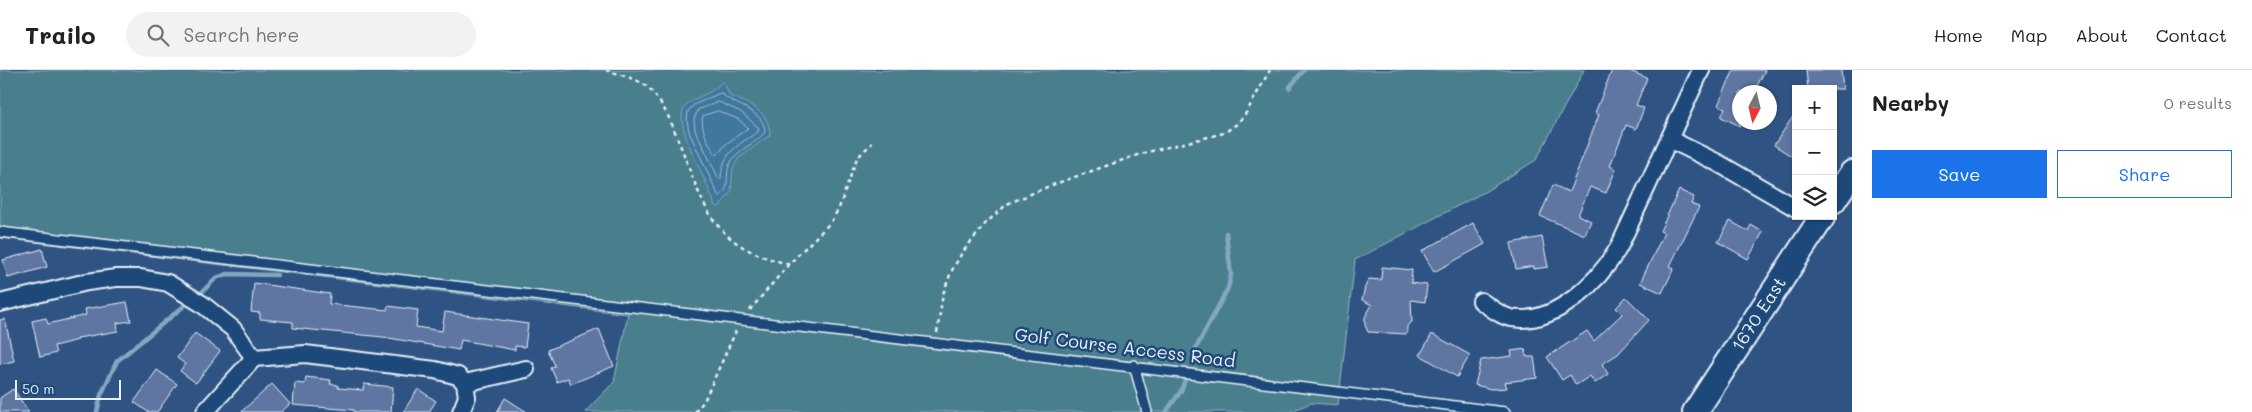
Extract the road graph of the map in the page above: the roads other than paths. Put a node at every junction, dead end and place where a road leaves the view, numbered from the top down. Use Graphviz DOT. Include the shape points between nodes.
graph roads {
  1 [pos="1701,70"];
  2 [pos="1669,139"];
  3 [pos="1852,173"];
  4 [pos="1837,195"];
  5 [pos="1792,206"];
  6 [pos="1816,220"];
  7 [pos="0,232"];
  8 [pos="1481,301"];
  9 [pos="0,303"];
  10 [pos="254,358"];
  11 [pos="1134,365"];
  12 [pos="526,369"];
  13 [pos="465,383"];
  14 [pos="205,412"];
  15 [pos="461,412"];
  16 [pos="1147,412"];
  17 [pos="1505,412"];
  18 [pos="1695,412"];
  1 -- 2 [label="street"];
  2 -- 5 [label="street"];
  2 -- 8 [label="street" via="1619,247 1607,268 1591,285 1573,299 1528,319 1509,318"];
  3 -- 4 [label="main road"];
  6 -- 18 [label="main road, 1670 East"];
  7 -- 11 [label="lane, Golf Course Access Road"];
  9 -- 10 [label="street" via="116,278 168,283 234,329"];
  10 -- 13 [label="street" via="305,354 447,372"];
  10 -- 14 [label="street"];
  11 -- 16 [label="lane"];
  11 -- 17 [label="lane, Golf Course Access Road"];
  12 -- 13 [label="street"];
  13 -- 15 [label="street" via="467,397"];
}
